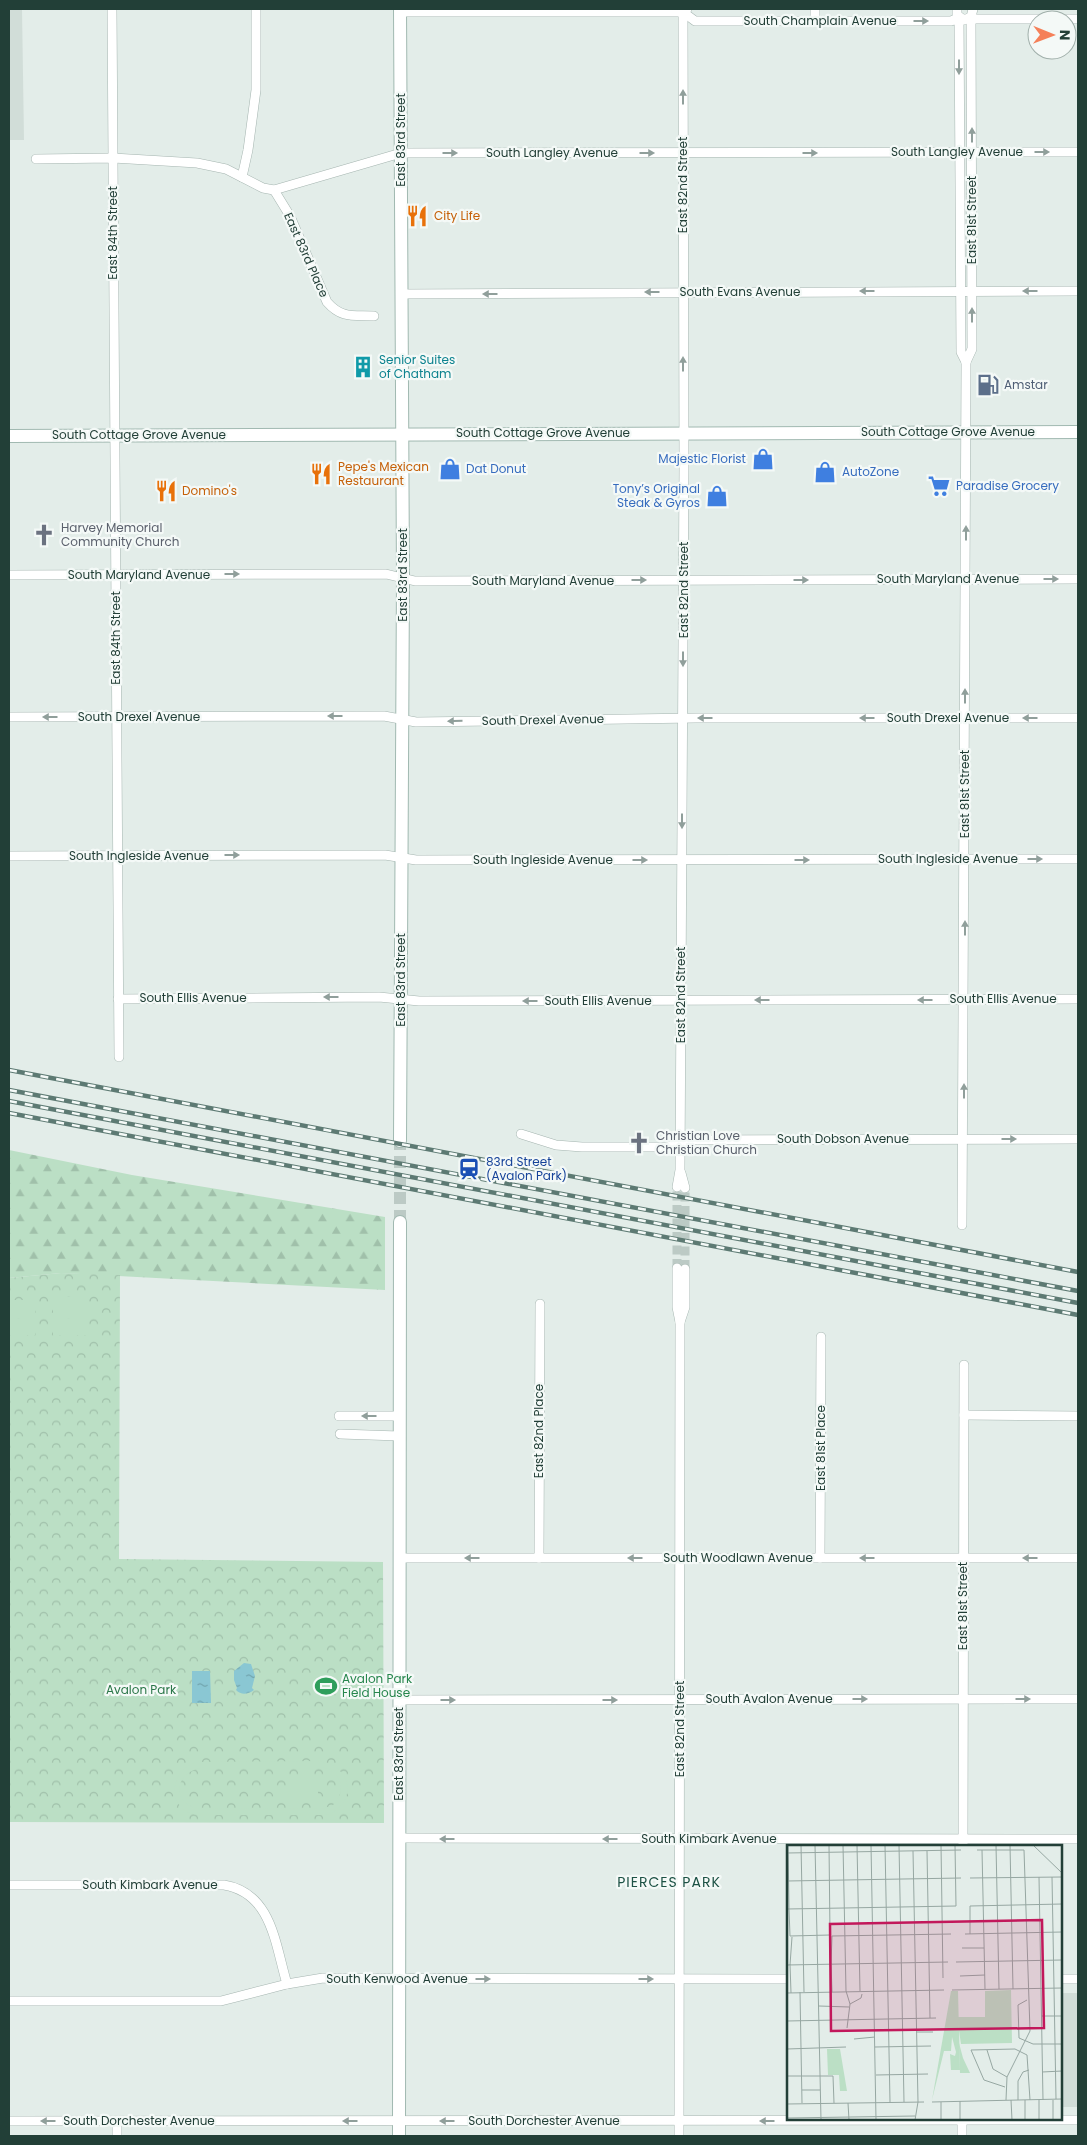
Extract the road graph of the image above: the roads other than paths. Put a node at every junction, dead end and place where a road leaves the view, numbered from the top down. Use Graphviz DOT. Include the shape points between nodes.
graph roads {
  1 [pos="112,9"];
  2 [pos="256,9"];
  3 [pos="815,9"];
  4 [pos="684,10"];
  5 [pos="400,11"];
  6 [pos="958,13"];
  7 [pos="972,13"];
  8 [pos="1078,19"];
  9 [pos="815,21"];
  10 [pos="959,152"];
  11 [pos="972,152"];
  12 [pos="1078,152"];
  13 [pos="401,153"];
  14 [pos="683,153"];
  15 [pos="113,158"];
  16 [pos="36,159"];
  17 [pos="242,176"];
  18 [pos="274,190"];
  19 [pos="961,291"];
  20 [pos="972,291"];
  21 [pos="1078,291"];
  22 [pos="683,292"];
  23 [pos="402,294"];
  24 [pos="374,316"];
  25 [pos="966,362"];
  26 [pos="684,432"];
  27 [pos="1078,432"];
  28 [pos="966,433"];
  29 [pos="402,434"];
  30 [pos="115,435"];
  31 [pos="9,436"];
  32 [pos="116,575"];
  33 [pos="9,576"];
  34 [pos="403,578"];
  35 [pos="966,579"];
  36 [pos="1078,579"];
  37 [pos="684,580"];
  38 [pos="9,717"];
  39 [pos="116,717"];
  40 [pos="683,718"];
  41 [pos="965,718"];
  42 [pos="1078,718"];
  43 [pos="402,719"];
  44 [pos="9,856"];
  45 [pos="117,856"];
  46 [pos="402,858"];
  47 [pos="965,859"];
  48 [pos="1078,859"];
  49 [pos="682,860"];
  50 [pos="118,999"];
  51 [pos="401,999"];
  52 [pos="1078,999"];
  53 [pos="964,1000"];
  54 [pos="681,1001"];
  55 [pos="118,1057"];
  56 [pos="521,1134"];
  57 [pos="964,1139"];
  58 [pos="1078,1139"];
  59 [pos="400,1141"];
  60 [pos="681,1143"];
  61 [pos="681,1187"];
  62 [pos="400,1222"];
  63 [pos="962,1225"];
  64 [pos="681,1268"];
  65 [pos="540,1304"];
  66 [pos="821,1337"];
  67 [pos="964,1365"];
  68 [pos="964,1415"];
  69 [pos="339,1416"];
  70 [pos="398,1416"];
  71 [pos="1078,1416"];
  72 [pos="340,1434"];
  73 [pos="398,1436"];
  74 [pos="398,1558"];
  75 [pos="539,1558"];
  76 [pos="680,1558"];
  77 [pos="820,1558"];
  78 [pos="964,1558"];
  79 [pos="1078,1558"];
  80 [pos="963,1699"];
  81 [pos="1078,1699"];
  82 [pos="399,1700"];
  83 [pos="680,1700"];
  84 [pos="399,1838"];
  85 [pos="1078,1839"];
  86 [pos="680,1840"];
  87 [pos="963,1842"];
  88 [pos="9,1885"];
  89 [pos="400,1979"];
  90 [pos="680,1979"];
  91 [pos="787,1979"];
  92 [pos="1062,1979"];
  93 [pos="1078,1979"];
  94 [pos="287,1984"];
  95 [pos="9,2002"];
  96 [pos="962,2120"];
  97 [pos="1078,2120"];
  98 [pos="9,2121"];
  99 [pos="117,2121"];
  100 [pos="399,2121"];
  101 [pos="679,2121"];
  102 [pos="117,2136"];
  103 [pos="399,2136"];
  104 [pos="679,2136"];
  105 [pos="962,2136"];
  1 -- 15 [label="street, East 84th Street"];
  2 -- 17 [label="street" via="256,90"];
  3 -- 9 [label="street"];
  4 -- 5 [label="street, South Champlain Avenue"];
  4 -- 9 [label="street, South Champlain Avenue" via="695,21"];
  14 -- 4 [label="street, East 82nd Street, one-way"];
  5 -- 13 [label="street, East 83rd Street"];
  6 -- 7 [label="street, South Champlain Avenue" via="964,20"];
  9 -- 6 [label="street, South Champlain Avenue, one-way" via="951,21"];
  6 -- 10 [label="street, East 81st Street, one-way"];
  7 -- 8 [label="street" via="975,19"];
  11 -- 7 [label="street, East 81st Street, one-way"];
  10 -- 11 [label="street, South Langley Avenue"];
  14 -- 10 [label="street, South Langley Avenue, one-way"];
  10 -- 19 [label="street, East 81st Street"];
  11 -- 12 [label="street, South Langley Avenue, one-way"];
  11 -- 20 [label="street, East 81st Street"];
  13 -- 14 [label="street, South Langley Avenue, one-way"];
  13 -- 18 [label="street, South Langley Avenue"];
  13 -- 23 [label="street, East 83rd Street"];
  14 -- 22 [label="street, East 82nd Street"];
  15 -- 16 [label="street"];
  15 -- 17 [label="street" via="198,163 226,168"];
  15 -- 30 [label="street, East 84th Street"];
  17 -- 18 [label="street" via="263,188"];
  18 -- 24 [label="street, East 83rd Place" via="290,216 327,302 336,311 348,315"];
  19 -- 20 [label="street, South Evans Avenue"];
  19 -- 22 [label="street, South Evans Avenue, one-way"];
  19 -- 25 [label="street, East 81st Street" via="961,352"];
  21 -- 20 [label="street, South Evans Avenue, one-way"];
  25 -- 20 [label="street, East 81st Street, one-way" via="972,348"];
  22 -- 23 [label="street, South Evans Avenue, one-way"];
  26 -- 22 [label="street, East 82nd Street, one-way"];
  23 -- 29 [label="street, East 83rd Street"];
  25 -- 28 [label="street, East 81st Street"];
  26 -- 28 [label="street, South Cottage Grove Avenue"];
  26 -- 29 [label="street, South Cottage Grove Avenue"];
  26 -- 37 [label="street, East 82nd Street"];
  27 -- 28 [label="street, South Cottage Grove Avenue"];
  35 -- 28 [label="street, East 81st Street, one-way"];
  29 -- 30 [label="street, South Cottage Grove Avenue"];
  29 -- 34 [label="street, East 83rd Street"];
  30 -- 31 [label="street, South Cottage Grove Avenue"];
  30 -- 32 [label="street, East 84th Street"];
  32 -- 33 [label="street, South Maryland Avenue"];
  32 -- 34 [label="street, South Maryland Avenue, one-way" via="386,574"];
  32 -- 39 [label="street, East 84th Street"];
  34 -- 37 [label="street, South Maryland Avenue, one-way" via="415,582"];
  34 -- 43 [label="street, East 83rd Street"];
  35 -- 36 [label="street, South Maryland Avenue, one-way"];
  37 -- 35 [label="street, South Maryland Avenue, one-way"];
  41 -- 35 [label="street, East 81st Street, one-way"];
  37 -- 40 [label="street, East 82nd Street, one-way"];
  39 -- 38 [label="street, South Drexel Avenue, one-way"];
  43 -- 39 [label="street, South Drexel Avenue, one-way" via="384,716"];
  39 -- 45 [label="street, East 84th Street"];
  41 -- 40 [label="street, South Drexel Avenue, one-way"];
  40 -- 43 [label="street, South Drexel Avenue, one-way" via="416,722"];
  40 -- 49 [label="street, East 82nd Street, one-way"];
  42 -- 41 [label="street, South Drexel Avenue, one-way"];
  41 -- 47 [label="street, East 81st Street"];
  43 -- 46 [label="street, East 83rd Street"];
  44 -- 45 [label="street, South Ingleside Avenue"];
  45 -- 46 [label="street, South Ingleside Avenue, one-way" via="385,855"];
  45 -- 50 [label="street, East 84th Street"];
  46 -- 49 [label="street, South Ingleside Avenue, one-way"];
  46 -- 51 [label="street, East 83rd Street"];
  47 -- 48 [label="street, South Ingleside Avenue, one-way"];
  49 -- 47 [label="street, South Ingleside Avenue, one-way"];
  53 -- 47 [label="street, East 81st Street, one-way"];
  49 -- 54 [label="street, East 82nd Street"];
  51 -- 50 [label="street, South Ellis Avenue, one-way"];
  50 -- 55 [label="street, East 84th Street"];
  54 -- 51 [label="street, South Ellis Avenue, one-way"];
  51 -- 59 [label="street, East 83rd Street"];
  52 -- 53 [label="street, South Ellis Avenue"];
  53 -- 54 [label="street, South Ellis Avenue, one-way"];
  57 -- 53 [label="street, East 81st Street, one-way"];
  54 -- 60 [label="street, East 82nd Street"];
  56 -- 60 [label="street, South Dobson Avenue" via="556,1145 582,1147 667,1147"];
  57 -- 58 [label="street, South Dobson Avenue, one-way"];
  57 -- 60 [label="street, South Dobson Avenue" via="694,1140"];
  57 -- 63 [label="street, East 81st Street"];
  60 -- 61 [label="street, East 82nd Street"];
  62 -- 70 [label="street, East 83rd Street"];
  64 -- 76 [label="street, East 82nd Street" via="685,1307 680,1322"];
  65 -- 75 [label="street, East 82nd Place"];
  66 -- 77 [label="street, East 81st Place"];
  67 -- 68 [label="street, East 81st Street"];
  68 -- 71 [label="street"];
  68 -- 78 [label="street, East 81st Street"];
  70 -- 69 [label="street, one-way"];
  70 -- 73 [label="street, East 83rd Street"];
  72 -- 73 [label="street"];
  73 -- 74 [label="street, East 83rd Street"];
  75 -- 74 [label="street, South Woodlawn Avenue, one-way"];
  74 -- 82 [label="street, East 83rd Street"];
  76 -- 75 [label="street, South Woodlawn Avenue, one-way"];
  76 -- 77 [label="street, South Woodlawn Avenue"];
  76 -- 83 [label="street, East 82nd Street"];
  78 -- 77 [label="street, South Woodlawn Avenue, one-way"];
  79 -- 78 [label="street, South Woodlawn Avenue, one-way"];
  78 -- 80 [label="street, East 81st Street"];
  80 -- 81 [label="street, South Avalon Avenue, one-way"];
  83 -- 80 [label="street, South Avalon Avenue, one-way"];
  80 -- 87 [label="street, East 81st Street"];
  82 -- 83 [label="street, South Avalon Avenue, one-way"];
  82 -- 84 [label="street, East 83rd Street"];
  83 -- 86 [label="street, East 82nd Street"];
  86 -- 84 [label="street, South Kimbark Avenue, one-way"];
  84 -- 89 [label="street, East 83rd Street"];
  85 -- 87 [label="street, South Kimbark Avenue"];
  86 -- 87 [label="street, South Kimbark Avenue"];
  86 -- 90 [label="street, East 82nd Street"];
  88 -- 94 [label="street, South Kimbark Avenue" via="236,1887 257,1901 265,1913"];
  89 -- 90 [label="street, South Kenwood Avenue, one-way"];
  89 -- 94 [label="street, South Kenwood Avenue" via="323,1978"];
  89 -- 100 [label="street, East 83rd Street"];
  90 -- 91 [label="street, South Kenwood Avenue"];
  90 -- 101 [label="street, East 82nd Street"];
  92 -- 93 [label="street"];
  94 -- 95 [label="street, South Kenwood Avenue" via="221,2000"];
  96 -- 97 [label="street, South Dorchester Avenue"];
  96 -- 101 [label="street, South Dorchester Avenue, one-way"];
  96 -- 105 [label="street"];
  99 -- 98 [label="street, South Dorchester Avenue, one-way"];
  100 -- 99 [label="street, South Dorchester Avenue, one-way"];
  99 -- 102 [label="street"];
  101 -- 100 [label="street, South Dorchester Avenue, one-way"];
  100 -- 103 [label="street, East 83rd Street"];
  101 -- 104 [label="street, East 82nd Street"];
}
